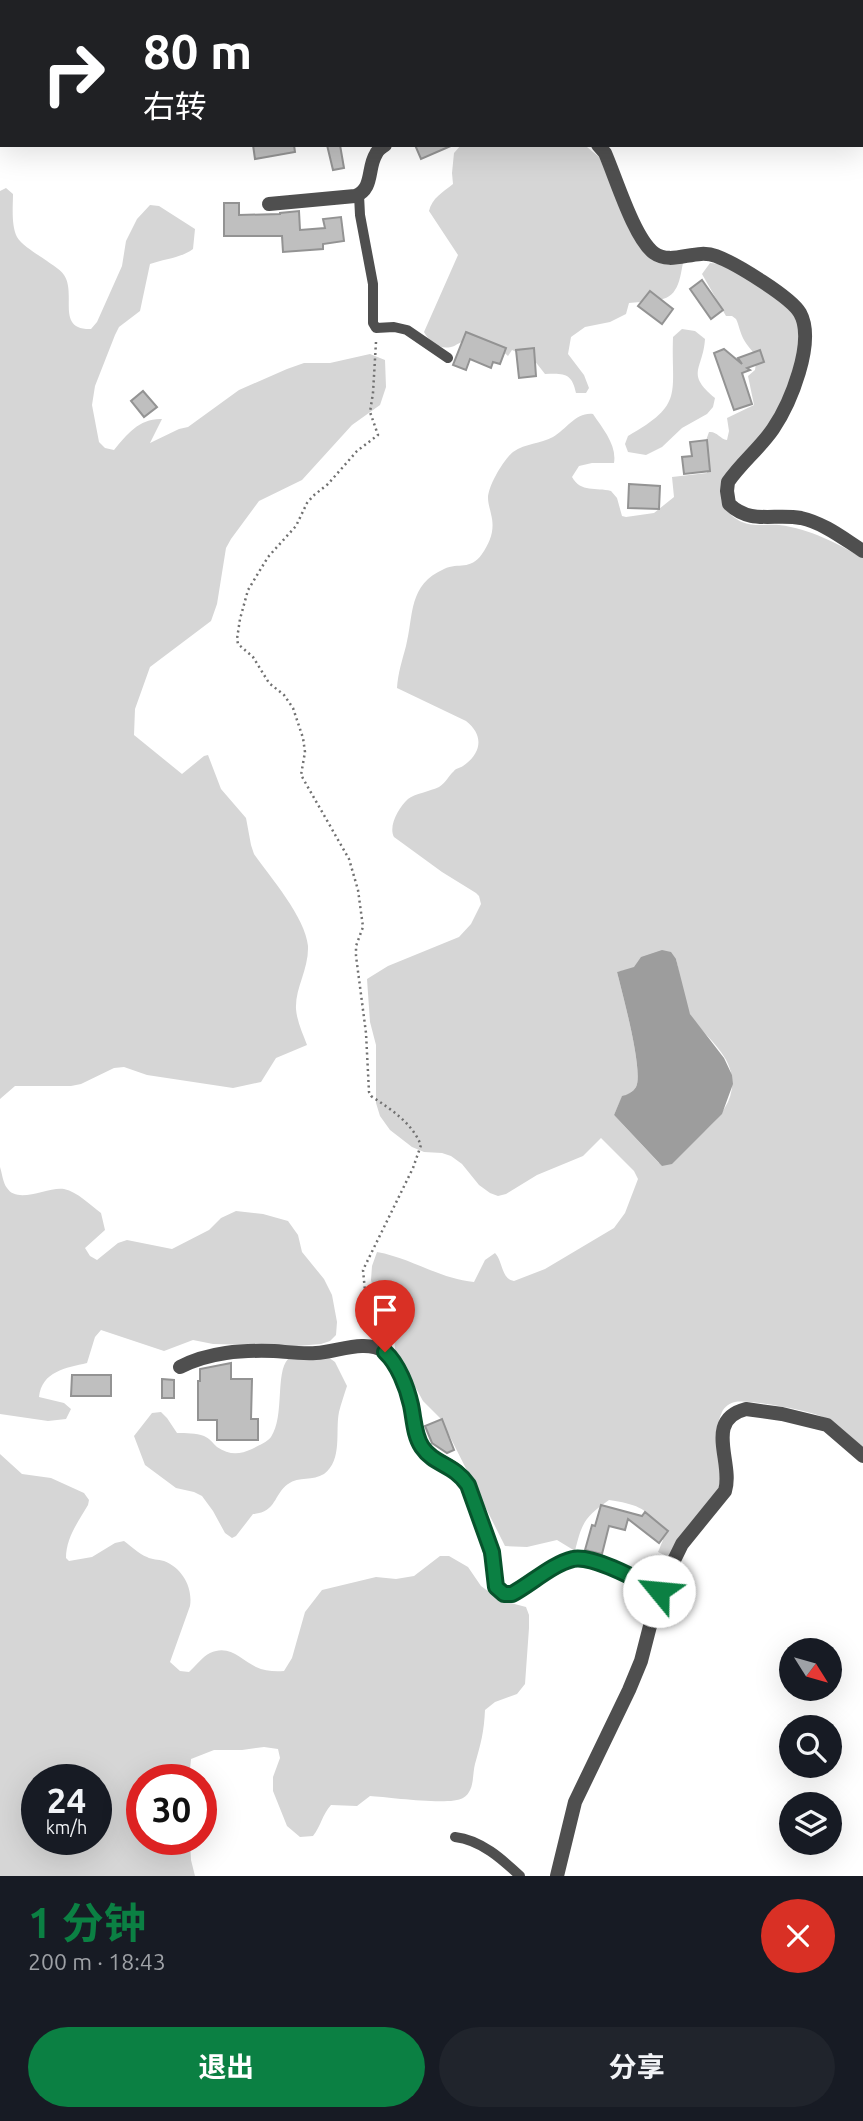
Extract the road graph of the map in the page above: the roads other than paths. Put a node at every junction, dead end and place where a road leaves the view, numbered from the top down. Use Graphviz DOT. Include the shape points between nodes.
graph roads {
  1 [pos="8,0"];
  2 [pos="26,0"];
  3 [pos="382,147"];
  4 [pos="599,147"];
  5 [pos="359,195"];
  6 [pos="269,204"];
  7 [pos="448,358"];
  8 [pos="863,551"];
  9 [pos="180,1367"];
  10 [pos="863,1457"];
  11 [pos="659,1591"];
  12 [pos="455,1837"];
  13 [pos="520,1876"];
  14 [pos="557,1876"];
  1 -- 2 [label="street"];
  3 -- 5 [label="street" via="376,152 367,187"];
  4 -- 8 [label="street" via="638,232 657,256 712,254 787,299 804,322 803,357 788,401 772,430 728,482 729,504 743,515 801,518 821,525"];
  5 -- 6 [label="street"];
  5 -- 7 [label="lane" via="373,284 373,323 376,328 407,330"];
  9 -- 11 [label="street" via="211,1354 316,1353 373,1347 385,1352 404,1384 422,1447 468,1485 492,1552 496,1587 504,1594 512,1594 571,1560 584,1558"];
  10 -- 11 [label="street" via="827,1425 746,1409 729,1417 722,1438 728,1481 725,1491 682,1544"];
  11 -- 14 [label="street" via="641,1661 575,1802"];
  12 -- 13 [label="lane" via="489,1850"];
}
